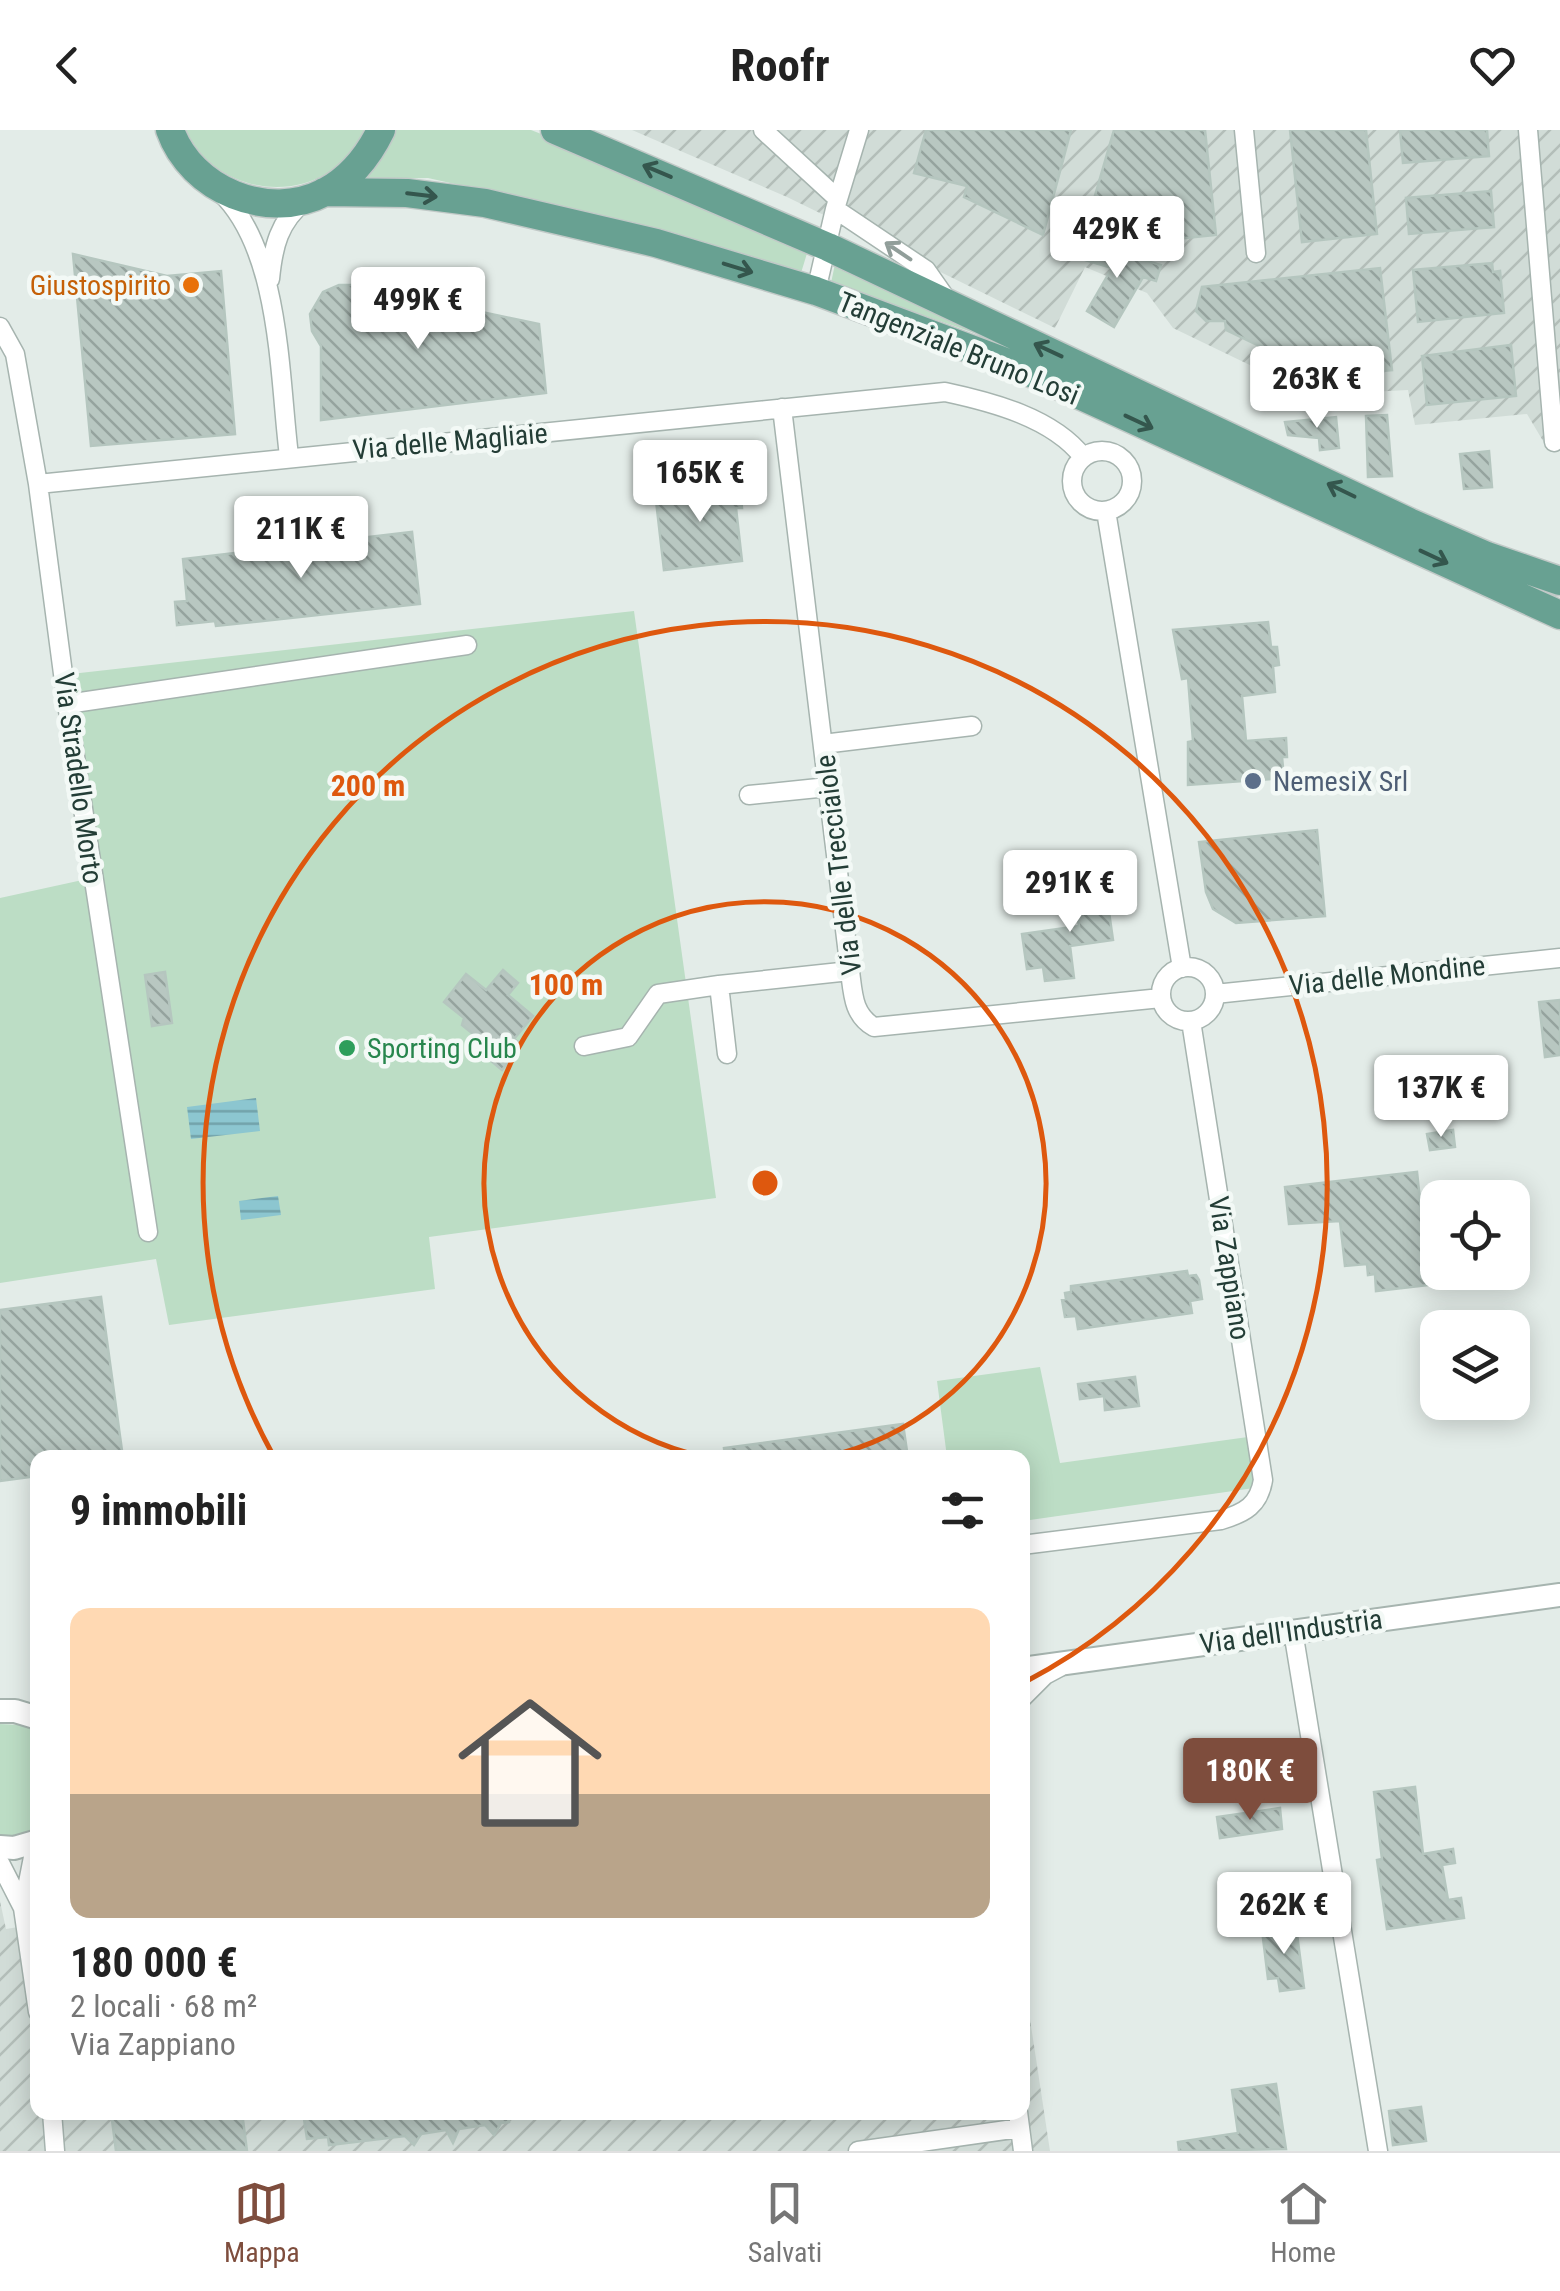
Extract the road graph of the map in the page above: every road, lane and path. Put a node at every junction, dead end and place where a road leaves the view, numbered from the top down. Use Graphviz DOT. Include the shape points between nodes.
graph roads {
  1 [pos="381,130"];
  2 [pos="555,130"];
  3 [pos="762,130"];
  4 [pos="859,130"];
  5 [pos="1244,130"];
  6 [pos="1528,130"];
  7 [pos="166,132"];
  8 [pos="190,164"];
  9 [pos="316,196"];
  10 [pos="836,204"];
  11 [pos="828,247"];
  12 [pos="1256,253"];
  13 [pos="269,289"];
  14 [pos="816,291"];
  15 [pos="950,304"];
  16 [pos="0,326"];
  17 [pos="782,408"];
  18 [pos="1554,442"];
  19 [pos="289,456"];
  20 [pos="1083,457"];
  21 [pos="38,484"];
  22 [pos="1106,511"];
  23 [pos="1560,582"];
  24 [pos="1560,615"];
  25 [pos="467,645"];
  26 [pos="67,704"];
  27 [pos="972,726"];
  28 [pos="823,744"];
  29 [pos="828,787"];
  30 [pos="749,795"];
  31 [pos="1560,958"];
  32 [pos="1182,968"];
  33 [pos="850,971"];
  34 [pos="719,985"];
  35 [pos="1215,994"];
  36 [pos="1161,998"];
  37 [pos="1191,1021"];
  38 [pos="584,1046"];
  39 [pos="727,1054"];
  40 [pos="148,1232"];
  41 [pos="1030,1544"];
  42 [pos="1560,1594"];
  43 [pos="1293,1631"];
  44 [pos="1068,1662"];
  45 [pos="1030,1668"];
  46 [pos="1030,1691"];
  47 [pos="0,1710"];
  48 [pos="30,1713"];
  49 [pos="30,1843"];
  50 [pos="0,1846"];
  51 [pos="0,1863"];
  52 [pos="30,1872"];
  53 [pos="23,1908"];
  54 [pos="30,1957"];
  55 [pos="53,2120"];
  56 [pos="1019,2120"];
  57 [pos="55,2151"];
  58 [pos="858,2151"];
  59 [pos="1023,2151"];
  60 [pos="1378,2151"];
  1 -- 9 [label="main road" via="348,177"];
  11 -- 2 [label="main road, Tangenziale Bruno Losi, one-way"];
  3 -- 10 [label="street"];
  4 -- 10 [label="street"];
  5 -- 12 [label="street"];
  6 -- 18 [label="street"];
  7 -- 8 [label="main road, Tangenziale Bruno Losi"];
  8 -- 9 [label="main road, Tangenziale Bruno Losi" via="209,182 244,198 282,204"];
  8 -- 13 [label="street" via="234,206 252,235"];
  9 -- 13 [label="street" via="282,226"];
  9 -- 14 [label="main road, Tangenziale Bruno Losi, one-way" via="407,193 485,203 656,243"];
  10 -- 11 [label="street"];
  15 -- 10 [label="street, one-way" via="926,270"];
  11 -- 14 [label="street"];
  11 -- 15 [label="main road, Tangenziale Bruno Losi"];
  13 -- 19 [label="street"];
  14 -- 24 [label="main road, Tangenziale Bruno Losi, one-way" via="1016,366"];
  23 -- 15 [label="main road, Tangenziale Bruno Losi, one-way" via="1409,522"];
  16 -- 21 [label="street, Via Stradello Morto" via="15,354"];
  17 -- 19 [label="street, Via delle Magliaie"];
  17 -- 20 [label="street, Via delle Magliaie" via="945,392 1046,426"];
  17 -- 28 [label="street, Via delle Trecciaiole"];
  19 -- 21 [label="street, Via delle Magliaie"];
  20 -- 22 [label="street" via="1073,474 1075,493 1088,507"];
  20 -- 22 [label="street" via="1109,452 1130,468 1129,496"];
  21 -- 26 [label="street, Via Stradello Morto"];
  22 -- 32 [label="street"];
  25 -- 26 [label="street"];
  26 -- 40 [label="street, Via Stradello Morto"];
  27 -- 28 [label="street"];
  28 -- 29 [label="street, Via delle Trecciaiole"];
  29 -- 30 [label="street"];
  29 -- 33 [label="street, Via delle Trecciaiole"];
  31 -- 35 [label="street, Via delle Mondine"];
  32 -- 35 [label="street" via="1204,973"];
  32 -- 36 [label="street" via="1164,982"];
  33 -- 34 [label="street"];
  33 -- 36 [label="street, Via delle Trecciaiole" via="856,1010 874,1027"];
  34 -- 38 [label="street" via="658,994 628,1038"];
  34 -- 39 [label="street"];
  35 -- 37 [label="street" via="1210,1009"];
  36 -- 37 [label="street" via="1175,1018"];
  37 -- 41 [label="street, Via Zappiano" via="1261,1493 1248,1510 1222,1520"];
  42 -- 43 [label="street, Via dell'Industria"];
  43 -- 44 [label="street, Via dell'Industria"];
  43 -- 60 [label="street"];
  44 -- 45 [label="street, Via dell'Industria"];
  44 -- 46 [label="street"];
  47 -- 48 [label="street"];
  49 -- 50 [label="street"];
  51 -- 53 [label="street"];
  52 -- 53 [label="street"];
  53 -- 54 [label="street"];
  55 -- 57 [label="street"];
  56 -- 58 [label="street"];
  56 -- 59 [label="street"];
}
